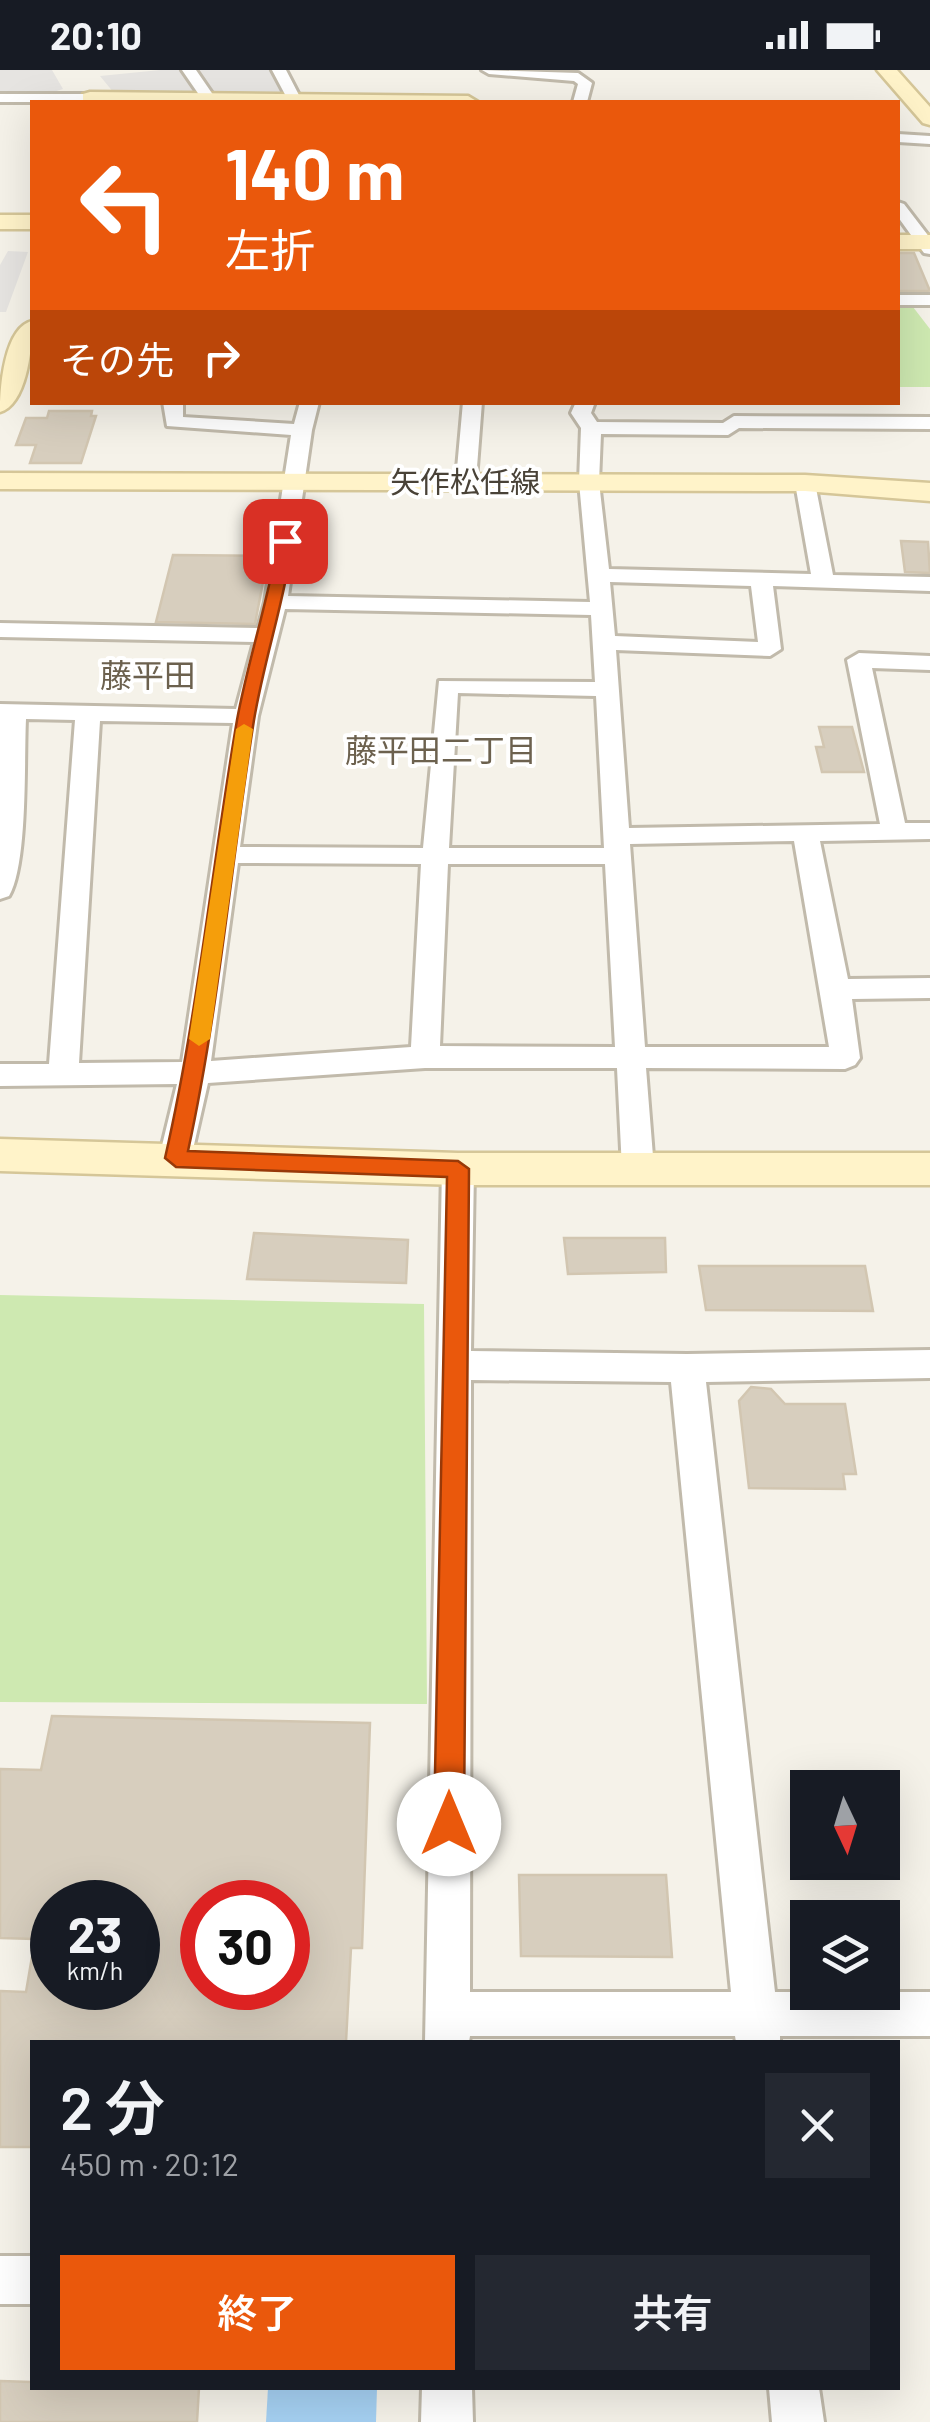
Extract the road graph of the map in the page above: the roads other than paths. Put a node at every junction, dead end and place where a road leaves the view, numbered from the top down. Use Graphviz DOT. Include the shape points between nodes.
graph roads {
  1 [pos="73,70"];
  2 [pos="190,70"];
  3 [pos="279,70"];
  4 [pos="489,70"];
  5 [pos="886,70"];
  6 [pos="0,98"];
  7 [pos="294,98"];
  8 [pos="91,100"];
  9 [pos="210,100"];
  10 [pos="239,100"];
  11 [pos="381,100"];
  12 [pos="581,100"];
  13 [pos="930,119"];
  14 [pos="900,138"];
  15 [pos="930,140"];
  16 [pos="900,209"];
  17 [pos="0,222"];
  18 [pos="30,222"];
  19 [pos="900,242"];
  20 [pos="928,244"];
  21 [pos="900,300"];
  22 [pos="930,300"];
  23 [pos="30,333"];
  24 [pos="0,404"];
  25 [pos="172,405"];
  26 [pos="309,405"];
  27 [pos="473,405"];
  28 [pos="585,405"];
  29 [pos="719,405"];
  30 [pos="734,422"];
  31 [pos="930,423"];
  32 [pos="591,428"];
  33 [pos="302,430"];
  34 [pos="466,480"];
  35 [pos="0,481"];
  36 [pos="294,481"];
  37 [pos="589,482"];
  38 [pos="805,483"];
  39 [pos="930,492"];
  40 [pos="597,575"];
  41 [pos="760,578"];
  42 [pos="823,580"];
  43 [pos="930,584"];
  44 [pos="276,602"];
  45 [pos="602,609"];
  46 [pos="0,630"];
  47 [pos="266,635"];
  48 [pos="605,643"];
  49 [pos="930,664"];
  50 [pos="610,688"];
  51 [pos="7,711"];
  52 [pos="88,713"];
  53 [pos="246,716"];
  54 [pos="930,830"];
  55 [pos="894,831"];
  56 [pos="805,833"];
  57 [pos="617,846"];
  58 [pos="224,856"];
  59 [pos="436,856"];
  60 [pos="0,890"];
  61 [pos="930,988"];
  62 [pos="836,990"];
  63 [pos="425,1057"];
  64 [pos="631,1059"];
  65 [pos="195,1073"];
  66 [pos="0,1075"];
  67 [pos="63,1075"];
  68 [pos="0,1156"];
  69 [pos="176,1158"];
  70 [pos="458,1169"];
  71 [pos="638,1169"];
  72 [pos="930,1169"];
  73 [pos="930,1364"];
  74 [pos="454,1365"];
  75 [pos="687,1368"];
  76 [pos="930,2014"];
  77 [pos="447,2028"];
  78 [pos="756,2028"];
  79 [pos="0,2280"];
  80 [pos="30,2280"];
  81 [pos="448,2390"];
  82 [pos="794,2390"];
  83 [pos="447,2422"];
  84 [pos="798,2422"];
  1 -- 8 [label="street"];
  2 -- 9 [label="street"];
  3 -- 7 [label="street"];
  4 -- 12 [label="street" via="578,77 586,83"];
  5 -- 13 [label="street"];
  6 -- 8 [label="street"];
  7 -- 10 [label="street"];
  7 -- 11 [label="street"];
  14 -- 15 [label="street"];
  16 -- 20 [label="street"];
  17 -- 18 [label="street"];
  19 -- 20 [label="street"];
  21 -- 22 [label="street"];
  23 -- 24 [label="street"];
  25 -- 33 [label="street" via="174,422"];
  26 -- 33 [label="street"];
  27 -- 34 [label="street"];
  28 -- 32 [label="street" via="581,413"];
  29 -- 30 [label="street"];
  30 -- 31 [label="street"];
  30 -- 32 [label="street" via="728,429"];
  32 -- 37 [label="street"];
  33 -- 36 [label="street"];
  34 -- 36 [label="street, 矢作松任線"];
  34 -- 37 [label="street, 矢作松任線"];
  35 -- 36 [label="street, 矢作松任線"];
  36 -- 44 [label="street"];
  37 -- 38 [label="street, 矢作松任線"];
  37 -- 40 [label="street"];
  38 -- 39 [label="street, 矢作松任線"];
  38 -- 42 [label="street"];
  40 -- 41 [label="street"];
  40 -- 45 [label="street"];
  41 -- 42 [label="street"];
  41 -- 48 [label="street" via="770,649"];
  42 -- 43 [label="street"];
  44 -- 45 [label="street"];
  44 -- 47 [label="street"];
  45 -- 48 [label="street"];
  46 -- 47 [label="street"];
  47 -- 53 [label="street"];
  48 -- 50 [label="street"];
  49 -- 55 [label="street" via="860,660"];
  50 -- 57 [label="street"];
  50 -- 59 [label="street" via="447,686"];
  51 -- 52 [label="street"];
  51 -- 60 [label="street"];
  52 -- 53 [label="street"];
  52 -- 67 [label="street"];
  53 -- 58 [label="street"];
  54 -- 55 [label="street"];
  55 -- 56 [label="street"];
  56 -- 57 [label="street"];
  56 -- 62 [label="street"];
  57 -- 59 [label="street"];
  57 -- 64 [label="street"];
  58 -- 59 [label="street"];
  58 -- 65 [label="street"];
  59 -- 63 [label="street"];
  61 -- 62 [label="street"];
  62 -- 64 [label="street" via="845,1058"];
  63 -- 64 [label="street"];
  63 -- 65 [label="street"];
  64 -- 71 [label="street"];
  65 -- 67 [label="street"];
  65 -- 69 [label="street"];
  66 -- 67 [label="street"];
  68 -- 69 [label="street"];
  69 -- 70 [label="street"];
  70 -- 71 [label="street"];
  70 -- 74 [label="street"];
  71 -- 72 [label="street"];
  73 -- 75 [label="street"];
  74 -- 75 [label="street"];
  74 -- 77 [label="street"];
  75 -- 78 [label="street"];
  76 -- 78 [label="street"];
  77 -- 78 [label="street"];
  79 -- 80 [label="street"];
  81 -- 83 [label="street"];
  82 -- 84 [label="street"];
}
